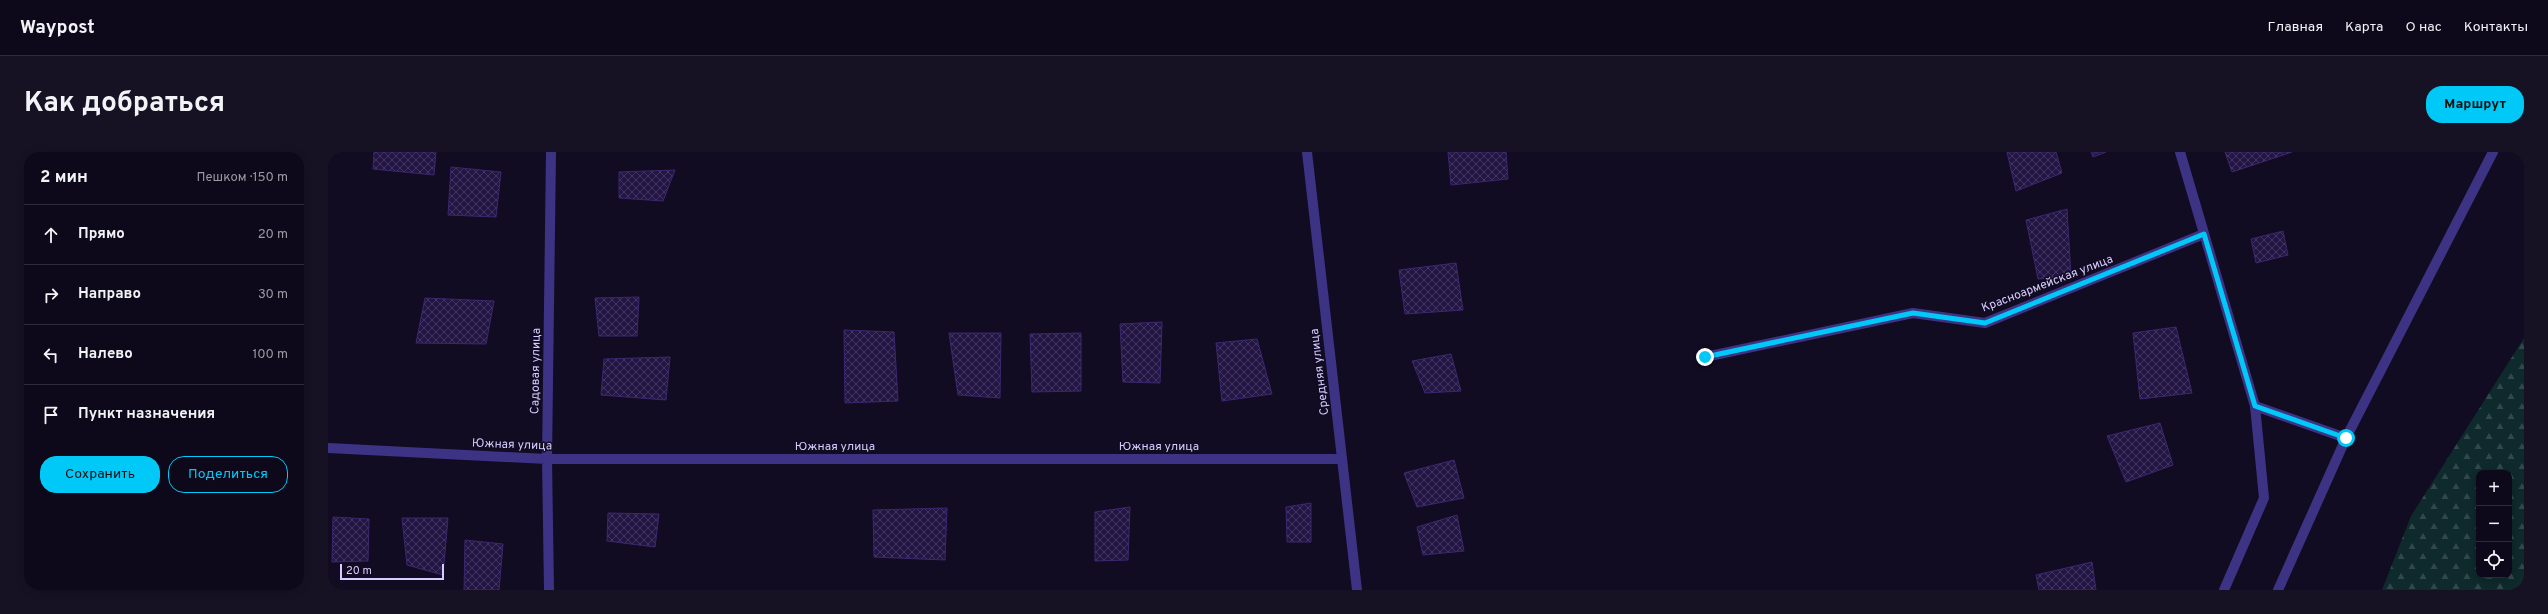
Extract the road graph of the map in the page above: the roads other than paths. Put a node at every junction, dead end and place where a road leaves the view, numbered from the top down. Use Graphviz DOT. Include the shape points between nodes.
graph roads {
  1 [pos="551,152"];
  2 [pos="1307,152"];
  3 [pos="2180,152"];
  4 [pos="2493,152"];
  5 [pos="2204,234"];
  6 [pos="1705,357"];
  7 [pos="2255,406"];
  8 [pos="2346,438"];
  9 [pos="328,448"];
  10 [pos="547,458"];
  11 [pos="1342,459"];
  12 [pos="549,590"];
  13 [pos="1357,590"];
  14 [pos="2224,590"];
  15 [pos="2278,590"];
  1 -- 10 [label="street, Садовая улица"];
  2 -- 11 [label="street, Средняя улица"];
  3 -- 5 [label="street"];
  4 -- 8 [label="street"];
  5 -- 6 [label="street, Красноармейская улица" via="1985,323 1913,313"];
  5 -- 7 [label="street"];
  7 -- 8 [label="street"];
  7 -- 14 [label="street" via="2264,498"];
  8 -- 15 [label="street"];
  9 -- 10 [label="street, Южная улица"];
  10 -- 11 [label="street, Южная улица"];
  10 -- 12 [label="street, Садовая улица"];
  11 -- 13 [label="street, Средняя улица"];
}
